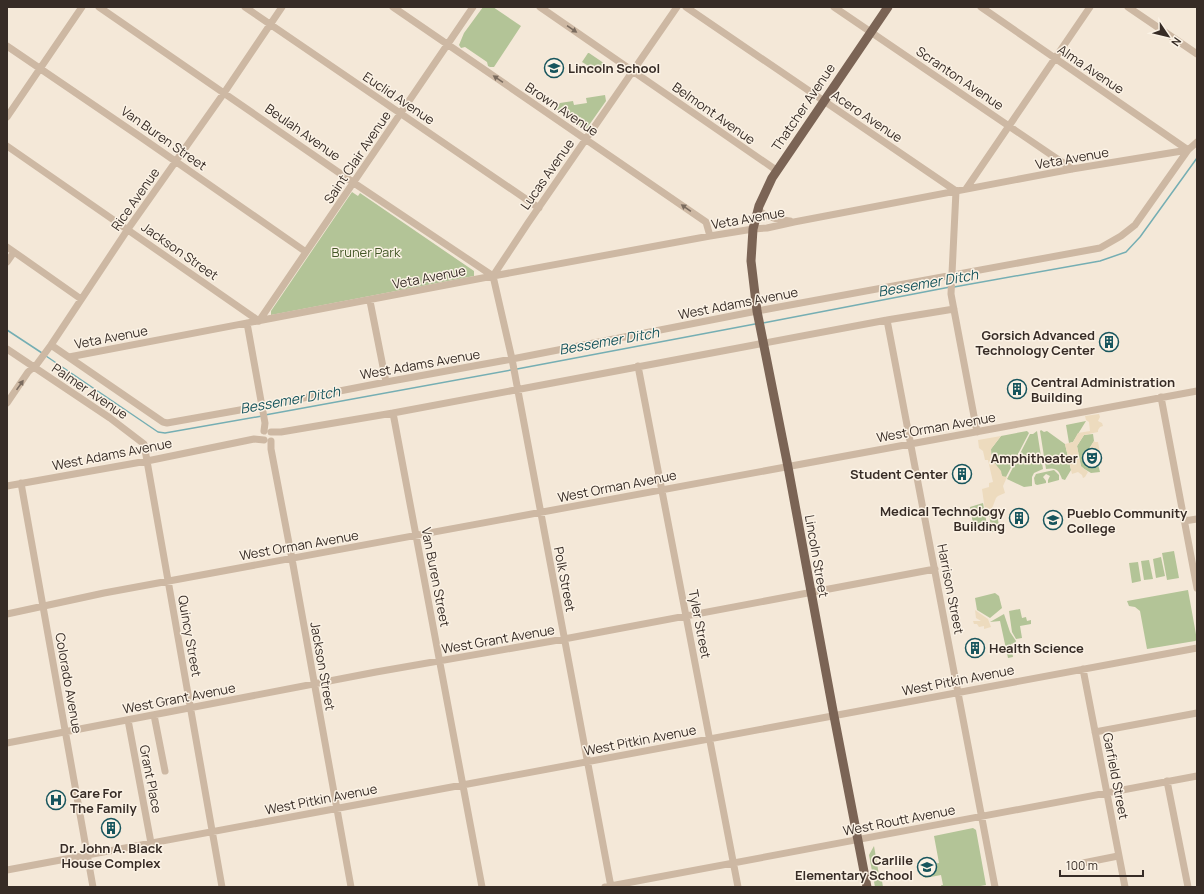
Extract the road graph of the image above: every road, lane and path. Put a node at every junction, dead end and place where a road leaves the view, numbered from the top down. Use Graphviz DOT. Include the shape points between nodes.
graph roads {
  1 [pos="82,7"];
  2 [pos="99,7"];
  3 [pos="245,7"];
  4 [pos="282,7"];
  5 [pos="393,7"];
  6 [pos="474,7"];
  7 [pos="540,7"];
  8 [pos="677,7"];
  9 [pos="686,7"];
  10 [pos="834,7"];
  11 [pos="888,7"];
  12 [pos="981,7"];
  13 [pos="1090,7"];
  14 [pos="1128,7"];
  15 [pos="270,24"];
  16 [pos="871,32"];
  17 [pos="448,45"];
  18 [pos="7,46"];
  19 [pos="1197,54"];
  20 [pos="1055,58"];
  21 [pos="40,68"];
  22 [pos="633,72"];
  23 [pos="224,92"];
  24 [pos="824,101"];
  25 [pos="401,114"];
  26 [pos="7,117"];
  27 [pos="1009,126"];
  28 [pos="586,139"];
  29 [pos="1197,142"];
  30 [pos="7,146"];
  31 [pos="1188,150"];
  32 [pos="176,161"];
  33 [pos="1072,169"];
  34 [pos="776,170"];
  35 [pos="354,183"];
  36 [pos="966,189"];
  37 [pos="956,191"];
  38 [pos="539,208"];
  39 [pos="758,210"];
  40 [pos="794,222"];
  41 [pos="128,229"];
  42 [pos="753,229"];
  43 [pos="710,236"];
  44 [pos="7,247"];
  45 [pos="14,252"];
  46 [pos="306,252"];
  47 [pos="7,262"];
  48 [pos="493,276"];
  49 [pos="952,278"];
  50 [pos="81,299"];
  51 [pos="370,301"];
  52 [pos="954,309"];
  53 [pos="757,315"];
  54 [pos="887,320"];
  55 [pos="259,321"];
  56 [pos="247,323"];
  57 [pos="763,340"];
  58 [pos="51,345"];
  59 [pos="7,349"];
  60 [pos="68,357"];
  61 [pos="512,359"];
  62 [pos="638,366"];
  63 [pos="33,367"];
  64 [pos="386,382"];
  65 [pos="517,389"];
  66 [pos="1197,391"];
  67 [pos="1161,398"];
  68 [pos="7,403"];
  69 [pos="262,409"];
  70 [pos="393,413"];
  71 [pos="167,422"];
  72 [pos="977,432"];
  73 [pos="267,433"];
  74 [pos="911,444"];
  75 [pos="147,461"];
  76 [pos="788,467"];
  77 [pos="21,483"];
  78 [pos="7,486"];
  79 [pos="662,490"];
  80 [pos="540,513"];
  81 [pos="1197,519"];
  82 [pos="1184,521"];
  83 [pos="416,536"];
  84 [pos="292,558"];
  85 [pos="935,569"];
  86 [pos="168,582"];
  87 [pos="1197,588"];
  88 [pos="811,593"];
  89 [pos="43,607"];
  90 [pos="7,614"];
  91 [pos="686,615"];
  92 [pos="564,639"];
  93 [pos="1197,648"];
  94 [pos="440,661"];
  95 [pos="1083,669"];
  96 [pos="314,684"];
  97 [pos="958,693"];
  98 [pos="191,708"];
  99 [pos="1197,713"];
  100 [pos="154,715"];
  101 [pos="834,716"];
  102 [pos="128,720"];
  103 [pos="65,732"];
  104 [pos="1095,732"];
  105 [pos="710,739"];
  106 [pos="7,743"];
  107 [pos="587,762"];
  108 [pos="165,771"];
  109 [pos="1197,776"];
  110 [pos="1167,781"];
  111 [pos="463,785"];
  112 [pos="1107,793"];
  113 [pos="336,808"];
  114 [pos="982,816"];
  115 [pos="212,831"];
  116 [pos="858,840"];
  117 [pos="151,843"];
  118 [pos="87,855"];
  119 [pos="1118,856"];
  120 [pos="733,863"];
  121 [pos="1083,863"];
  122 [pos="7,870"];
  123 [pos="93,887"];
  124 [pos="222,887"];
  125 [pos="351,887"];
  126 [pos="482,887"];
  127 [pos="609,887"];
  128 [pos="738,887"];
  129 [pos="867,887"];
  130 [pos="995,887"];
  131 [pos="1125,887"];
  132 [pos="1188,887"];
  1 -- 21 [label="street"];
  2 -- 23 [label="street, Beulah Avenue"];
  3 -- 15 [label="street, Euclid Avenue"];
  4 -- 15 [label="street, Rice Avenue"];
  5 -- 17 [label="street, Brown Avenue"];
  6 -- 17 [label="street, Saint Clair Avenue"];
  7 -- 22 [label="street, Belmont Avenue, one-way"];
  8 -- 22 [label="street, Lucas Avenue"];
  9 -- 24 [label="street, Acero Avenue"];
  10 -- 16 [label="street, Scranton Avenue"];
  11 -- 16 [label="main road, Thatcher Avenue"];
  12 -- 20 [label="street, Alma Avenue"];
  13 -- 20 [label="street"];
  14 -- 19 [label="street"];
  15 -- 23 [label="street, Rice Avenue"];
  15 -- 25 [label="street, Euclid Avenue"];
  16 -- 24 [label="main road, Thatcher Avenue"];
  16 -- 27 [label="street, Scranton Avenue"];
  17 -- 25 [label="street, Saint Clair Avenue"];
  28 -- 17 [label="street, Brown Avenue, one-way"];
  18 -- 21 [label="street, Van Buren Street"];
  20 -- 27 [label="street"];
  20 -- 31 [label="street, Alma Avenue"];
  21 -- 26 [label="street"];
  21 -- 32 [label="street, Van Buren Street"];
  22 -- 28 [label="street, Lucas Avenue"];
  22 -- 34 [label="street, Belmont Avenue"];
  23 -- 32 [label="street, Rice Avenue"];
  23 -- 35 [label="street, Beulah Avenue"];
  24 -- 34 [label="main road, Thatcher Avenue"];
  24 -- 37 [label="street, Acero Avenue"];
  25 -- 35 [label="street, Saint Clair Avenue"];
  25 -- 38 [label="street, Euclid Avenue"];
  27 -- 33 [label="street, Scranton Avenue"];
  27 -- 36 [label="street"];
  28 -- 38 [label="street, Lucas Avenue"];
  43 -- 28 [label="street, Brown Avenue, one-way" via="706,222"];
  29 -- 31 [label="street, West Adams Avenue"];
  30 -- 41 [label="street, Jackson Street"];
  31 -- 33 [label="street, Veta Avenue"];
  31 -- 49 [label="street, West Adams Avenue" via="1135,225 1100,248"];
  32 -- 41 [label="street, Rice Avenue"];
  32 -- 46 [label="street, Van Buren Street"];
  33 -- 36 [label="street, Veta Avenue"];
  34 -- 39 [label="main road, Thatcher Avenue"];
  35 -- 46 [label="street, Saint Clair Avenue"];
  35 -- 48 [label="street, Beulah Avenue"];
  36 -- 37 [label="street, Veta Avenue"];
  37 -- 40 [label="street, Veta Avenue"];
  37 -- 49 [label="street"];
  38 -- 48 [label="street, Lucas Avenue"];
  39 -- 40 [label="street, Veta Avenue" via="770,218"];
  39 -- 42 [label="main road, Thatcher Avenue"];
  40 -- 42 [label="street, Veta Avenue"];
  41 -- 50 [label="street, Rice Avenue"];
  41 -- 55 [label="street, Jackson Street"];
  42 -- 43 [label="street, Veta Avenue"];
  42 -- 53 [label="main road, Lincoln Street" via="751,261"];
  43 -- 48 [label="street, Veta Avenue"];
  44 -- 45 [label="street"];
  45 -- 47 [label="street"];
  45 -- 50 [label="street"];
  46 -- 55 [label="street, Saint Clair Avenue"];
  48 -- 51 [label="street, Veta Avenue"];
  48 -- 61 [label="street, Polk Street"];
  49 -- 52 [label="street" via="951,294"];
  49 -- 53 [label="street, West Adams Avenue"];
  50 -- 58 [label="street, Rice Avenue"];
  51 -- 55 [label="street, Veta Avenue"];
  51 -- 64 [label="street"];
  52 -- 54 [label="street, West Adams Avenue"];
  52 -- 72 [label="street"];
  53 -- 57 [label="main road, Lincoln Street"];
  53 -- 61 [label="street, West Adams Avenue"];
  54 -- 57 [label="street, West Adams Avenue"];
  54 -- 74 [label="street, Harrison Street"];
  55 -- 56 [label="street, Veta Avenue"];
  56 -- 60 [label="street, Veta Avenue"];
  56 -- 69 [label="street, Jackson Street"];
  57 -- 62 [label="street, West Adams Avenue"];
  57 -- 76 [label="main road, Lincoln Street"];
  58 -- 60 [label="street, Palmer Avenue"];
  58 -- 63 [label="street, Rice Avenue"];
  59 -- 63 [label="street, Palmer Avenue"];
  60 -- 71 [label="street, Palmer Avenue" via="163,422"];
  61 -- 64 [label="street, West Adams Avenue"];
  61 -- 65 [label="street, Polk Street"];
  62 -- 65 [label="street, West Adams Avenue"];
  62 -- 79 [label="street, Tyler Street"];
  68 -- 63 [label="street, Rice Avenue, one-way"];
  63 -- 75 [label="street, Palmer Avenue" via="144,444"];
  64 -- 69 [label="street, West Adams Avenue"];
  65 -- 70 [label="street, West Adams Avenue"];
  65 -- 80 [label="street, Polk Street"];
  66 -- 67 [label="street, West Orman Avenue"];
  67 -- 72 [label="street, West Orman Avenue"];
  67 -- 82 [label="street"];
  69 -- 71 [label="street, West Adams Avenue"];
  69 -- 73 [label="street, Jackson Street"];
  70 -- 73 [label="street, West Adams Avenue"];
  70 -- 83 [label="street, Van Buren Street"];
  72 -- 74 [label="street, West Orman Avenue"];
  73 -- 75 [label="street, West Adams Avenue" via="254,439"];
  73 -- 84 [label="street, Jackson Street"];
  74 -- 76 [label="street, West Orman Avenue"];
  74 -- 85 [label="street, Harrison Street"];
  75 -- 77 [label="street, West Adams Avenue"];
  75 -- 86 [label="street, Quincy Street"];
  76 -- 79 [label="street, West Orman Avenue"];
  76 -- 88 [label="main road, Lincoln Street"];
  77 -- 78 [label="street, West Adams Avenue"];
  77 -- 89 [label="street, Colorado Avenue"];
  79 -- 80 [label="street, West Orman Avenue"];
  79 -- 91 [label="street, Tyler Street"];
  80 -- 83 [label="street, West Orman Avenue"];
  80 -- 92 [label="street, Polk Street"];
  81 -- 82 [label="street"];
  82 -- 87 [label="street"];
  83 -- 84 [label="street, West Orman Avenue"];
  83 -- 94 [label="street, Van Buren Street"];
  84 -- 86 [label="street, West Orman Avenue"];
  84 -- 96 [label="street, Jackson Street"];
  85 -- 88 [label="street, West Grant Avenue"];
  85 -- 97 [label="street, Harrison Street"];
  86 -- 89 [label="street, West Orman Avenue"];
  86 -- 98 [label="street, Quincy Street"];
  88 -- 91 [label="street, West Grant Avenue"];
  88 -- 101 [label="main road, Lincoln Street"];
  89 -- 90 [label="street, West Orman Avenue"];
  89 -- 103 [label="street, Colorado Avenue"];
  91 -- 92 [label="street, West Grant Avenue"];
  91 -- 105 [label="street, Tyler Street"];
  92 -- 94 [label="street, West Grant Avenue"];
  92 -- 107 [label="street, Polk Street"];
  93 -- 95 [label="street, West Pitkin Avenue"];
  94 -- 96 [label="street, West Grant Avenue"];
  94 -- 111 [label="street, Van Buren Street"];
  95 -- 97 [label="street, West Pitkin Avenue"];
  95 -- 104 [label="street, Garfield Street"];
  96 -- 98 [label="street, West Grant Avenue"];
  96 -- 113 [label="street, Jackson Street"];
  97 -- 101 [label="street, West Pitkin Avenue"];
  97 -- 114 [label="street, Harrison Street"];
  98 -- 100 [label="street, West Grant Avenue"];
  98 -- 115 [label="street, Quincy Street"];
  99 -- 104 [label="street"];
  100 -- 102 [label="street, West Grant Avenue"];
  100 -- 108 [label="street"];
  101 -- 105 [label="street, West Pitkin Avenue"];
  101 -- 116 [label="main road, Lincoln Street"];
  102 -- 103 [label="street, West Grant Avenue"];
  102 -- 117 [label="street, Grant Place"];
  103 -- 106 [label="street, West Grant Avenue"];
  103 -- 118 [label="street, Colorado Avenue"];
  104 -- 112 [label="street, Garfield Street"];
  105 -- 107 [label="street, West Pitkin Avenue"];
  105 -- 120 [label="street, Tyler Street"];
  107 -- 111 [label="street, West Pitkin Avenue"];
  107 -- 127 [label="street, Polk Street"];
  109 -- 110 [label="street, West Routt Avenue"];
  110 -- 112 [label="street, West Routt Avenue"];
  110 -- 132 [label="street"];
  111 -- 113 [label="street, West Pitkin Avenue"];
  111 -- 126 [label="street, Van Buren Street"];
  112 -- 114 [label="street, West Routt Avenue"];
  112 -- 119 [label="street, Garfield Street"];
  113 -- 115 [label="street, West Pitkin Avenue"];
  113 -- 125 [label="street, Jackson Street"];
  114 -- 116 [label="street, West Routt Avenue"];
  114 -- 130 [label="street, Harrison Street"];
  115 -- 117 [label="street, West Pitkin Avenue"];
  115 -- 124 [label="street, Quincy Street"];
  116 -- 120 [label="street, West Routt Avenue"];
  116 -- 129 [label="main road, Lincoln Street"];
  117 -- 118 [label="street, West Pitkin Avenue"];
  118 -- 122 [label="street, West Pitkin Avenue"];
  118 -- 123 [label="street, Colorado Avenue"];
  119 -- 121 [label="street"];
  119 -- 131 [label="street, Garfield Street"];
  120 -- 127 [label="street, West Routt Avenue"];
  120 -- 128 [label="street, Tyler Street"];
}
